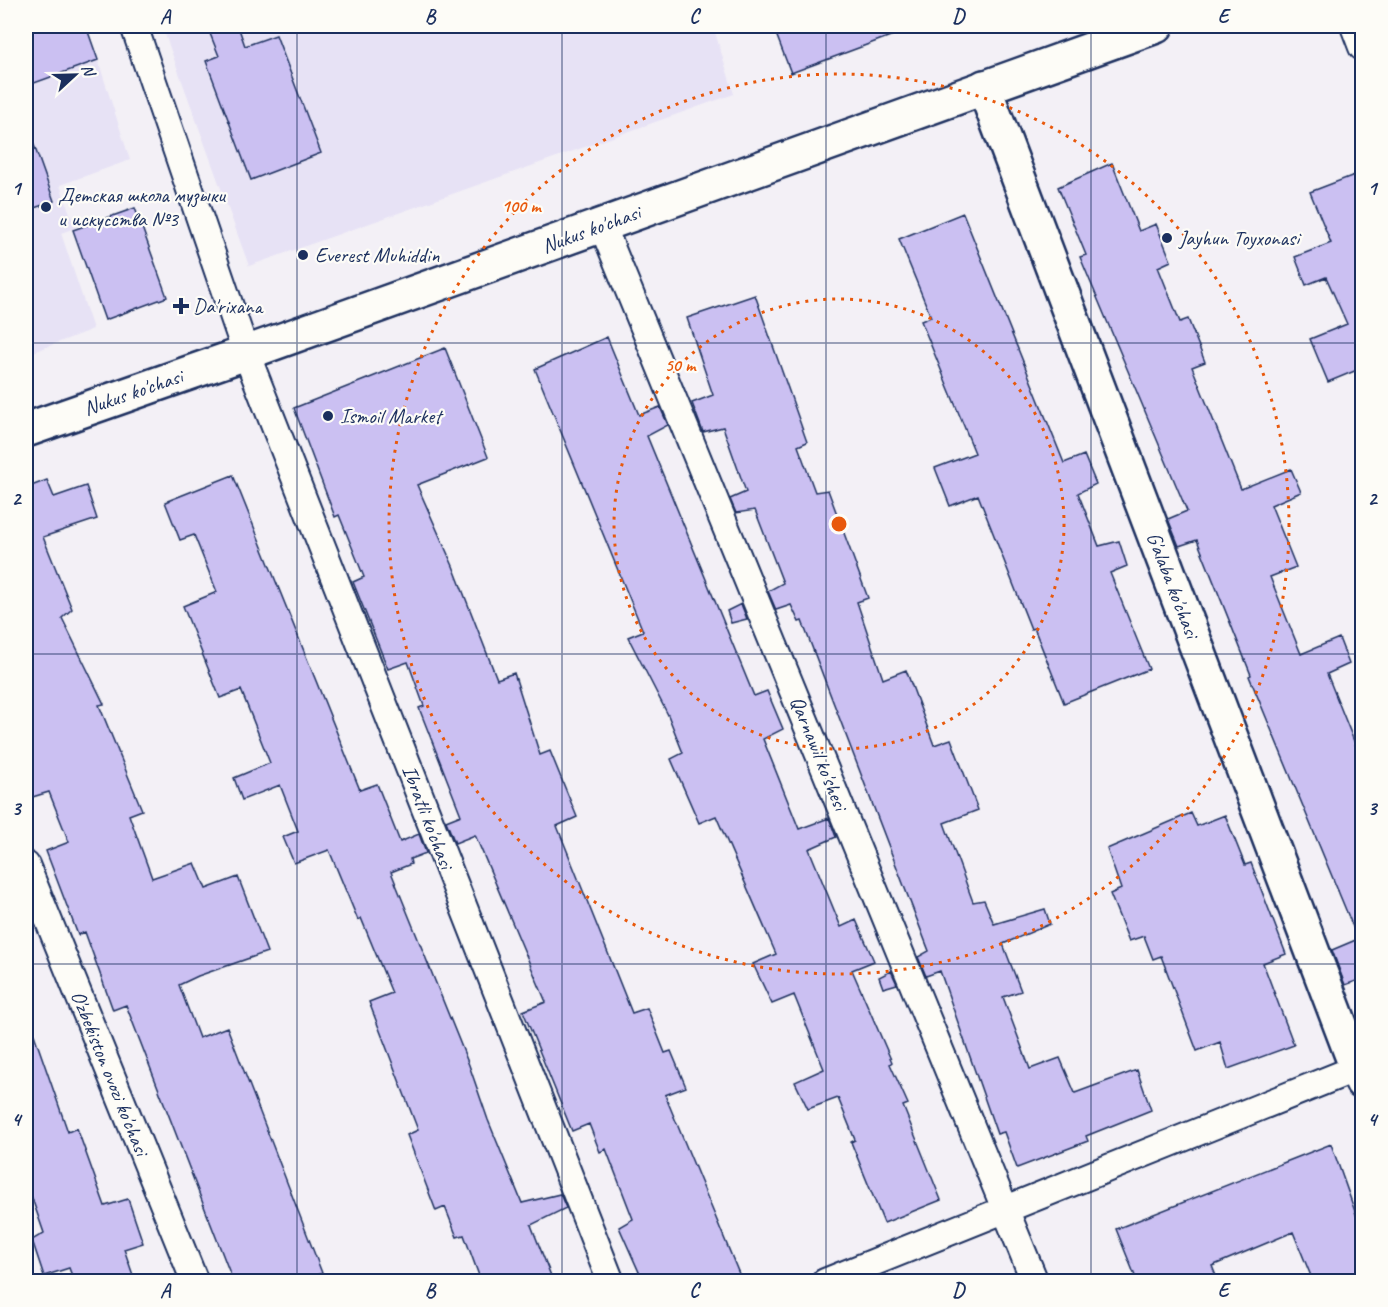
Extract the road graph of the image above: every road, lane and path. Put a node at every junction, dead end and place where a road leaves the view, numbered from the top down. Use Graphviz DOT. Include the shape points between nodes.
graph roads {
  1 [pos="134,26"];
  2 [pos="1156,26"];
  3 [pos="1354,26"];
  4 [pos="1362,47"];
  5 [pos="984,87"];
  6 [pos="602,225"];
  7 [pos="246,353"];
  8 [pos="26,430"];
  9 [pos="26,865"];
  10 [pos="1361,1072"];
  11 [pos="1006,1209"];
  12 [pos="195,1281"];
  13 [pos="611,1281"];
  14 [pos="825,1281"];
  15 [pos="1035,1281"];
  1 -- 7 [label="street, Ibratli ko'chasi"];
  2 -- 5 [label="main road, Nukus ko'chasi"];
  3 -- 4 [label="street"];
  5 -- 6 [label="main road, Nukus ko'chasi"];
  5 -- 10 [label="main road, G'alaba ko'chasi"];
  6 -- 7 [label="main road, Nukus ko'chasi"];
  6 -- 11 [label="street, Qarnawil ko'shesi"];
  7 -- 8 [label="main road, Nukus ko'chasi"];
  7 -- 13 [label="street, Ibratli ko'chasi"];
  9 -- 12 [label="street, O'zbekiston ovozi ko'chasi"];
  10 -- 11 [label="street"];
  11 -- 14 [label="street"];
  11 -- 15 [label="street, Qarnawil ko'shesi"];
}
